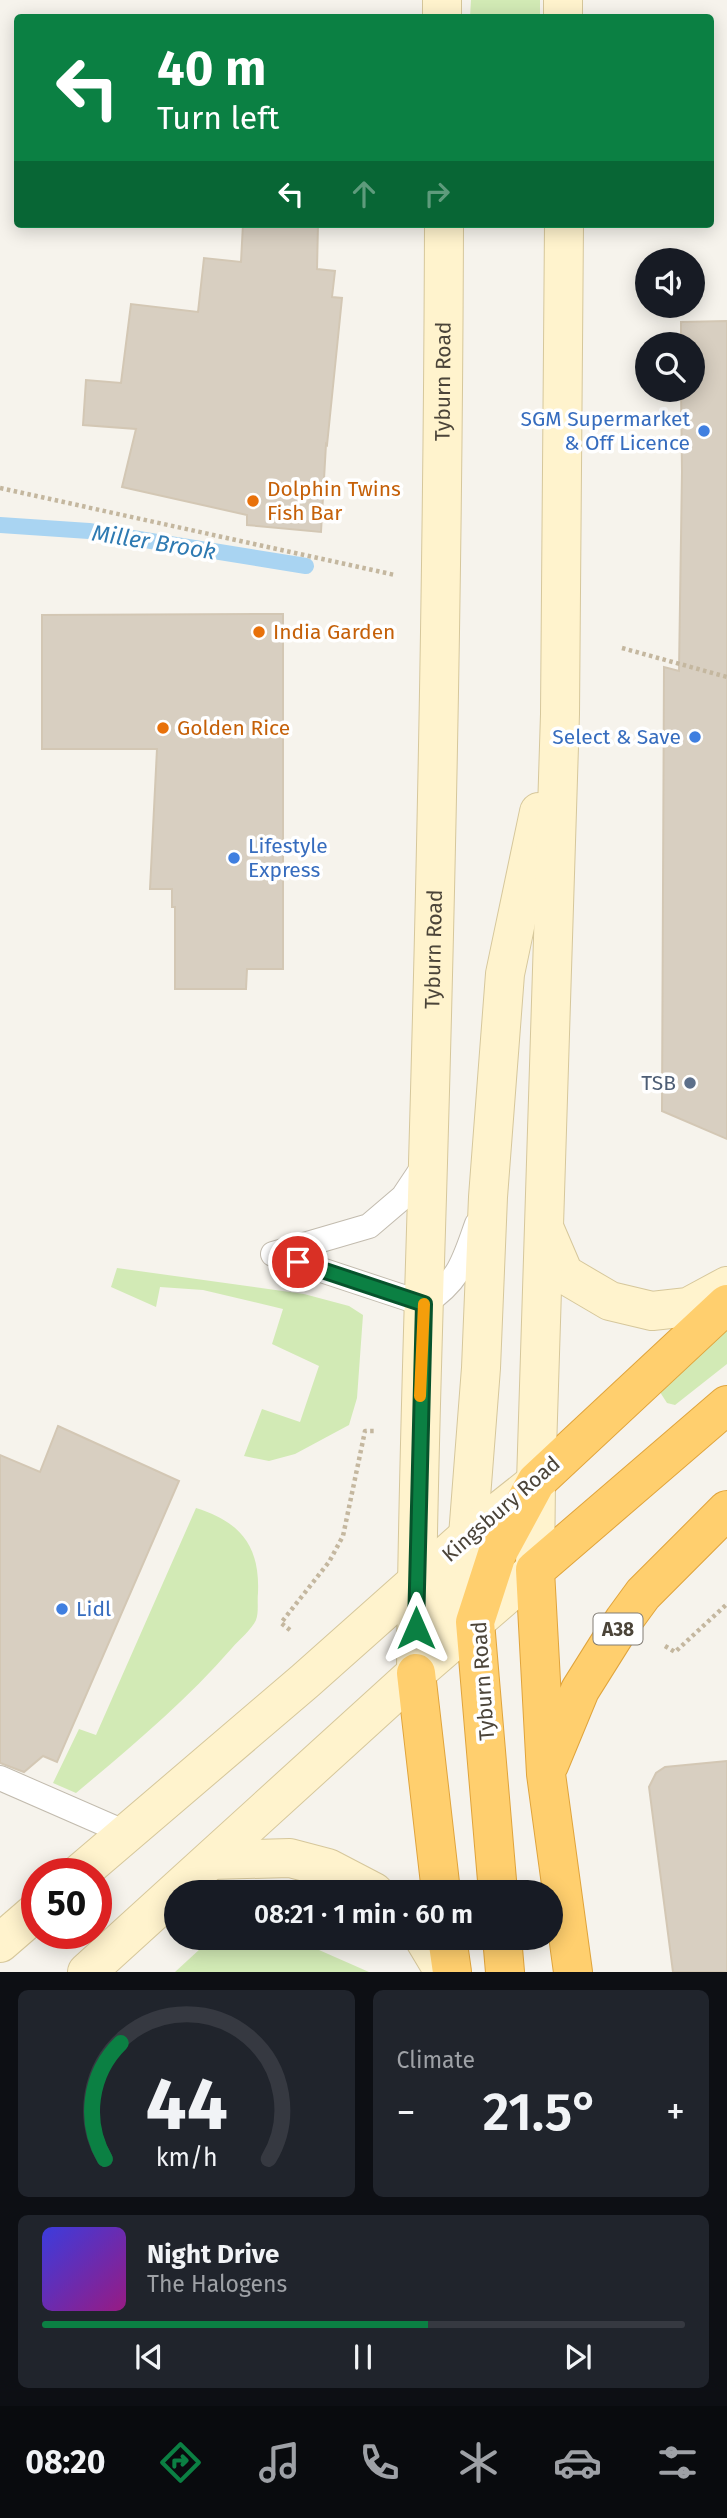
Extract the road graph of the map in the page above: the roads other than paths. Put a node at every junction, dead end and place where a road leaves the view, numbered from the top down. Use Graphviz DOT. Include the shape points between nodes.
graph roads {
  1 [pos="444,228"];
  2 [pos="564,228"];
  3 [pos="560,714"];
  4 [pos="428,1160"];
  5 [pos="488,1197"];
  6 [pos="544,1226"];
  7 [pos="727,1286"];
  8 [pos="424,1304"];
  9 [pos="727,1304"];
  10 [pos="727,1405"];
  11 [pos="536,1482"];
  12 [pos="727,1510"];
  13 [pos="468,1536"];
  14 [pos="535,1570"];
  15 [pos="416,1583"];
  16 [pos="475,1622"];
  17 [pos="416,1673"];
  18 [pos="545,1774"];
  19 [pos="0,1778"];
  20 [pos="127,1833"];
  21 [pos="98,1858"];
  22 [pos="211,1860"];
  23 [pos="351,1880"];
  24 [pos="440,1880"];
  25 [pos="497,1880"];
  26 [pos="21,1925"];
  27 [pos="0,1943"];
  28 [pos="431,1950"];
  29 [pos="449,1950"];
  30 [pos="503,1950"];
  31 [pos="87,1972"];
  32 [pos="444,1972"];
  33 [pos="452,1972"];
  34 [pos="505,1972"];
  35 [pos="573,1972"];
  1 -- 4 [label="main road, Tyburn Road"];
  2 -- 3 [label="main road, Tyburn Road"];
  3 -- 5 [label="main road" via="505,974"];
  3 -- 6 [label="main road, Tyburn Road"];
  4 -- 8 [label="main road, Tyburn Road"];
  4 -- 8 [label="lane" via="403,1197 369,1226 273,1254"];
  5 -- 8 [label="lane" via="463,1264 446,1289"];
  5 -- 13 [label="main road"];
  6 -- 7 [label="main road" via="564,1274 610,1301 652,1311 688,1307"];
  6 -- 11 [label="main road, Tyburn Road"];
  8 -- 15 [label="main road, Tyburn Road"];
  9 -- 11 [label="highway, Kingsbury Road"];
  10 -- 14 [label="highway"];
  11 -- 13 [label="main road, Kingsbury Road"];
  11 -- 14 [label="main road, Tyburn Road"];
  11 -- 16 [label="highway, Tyburn Road" via="497,1554"];
  12 -- 18 [label="highway, A38" via="677,1557 624,1620 580,1690"];
  13 -- 15 [label="main road, Kingsbury Road"];
  13 -- 17 [label="main road" via="452,1596"];
  14 -- 16 [label="main road"];
  14 -- 18 [label="highway"];
  15 -- 17 [label="main road, Tyburn Road"];
  15 -- 20 [label="main road, Kingsbury Road"];
  16 -- 17 [label="main road"];
  16 -- 25 [label="highway, Tyburn Road"];
  17 -- 22 [label="main road"];
  17 -- 24 [label="highway"];
  18 -- 35 [label="highway"];
  19 -- 20 [label="lane"];
  20 -- 21 [label="main road, Kingsbury Road"];
  22 -- 23 [label="main road" via="290,1858"];
  22 -- 31 [label="main road"];
  26 -- 27 [label="main road"];
  28 -- 32 [label="main road"];
  29 -- 33 [label="highway"];
  30 -- 34 [label="highway"];
}
